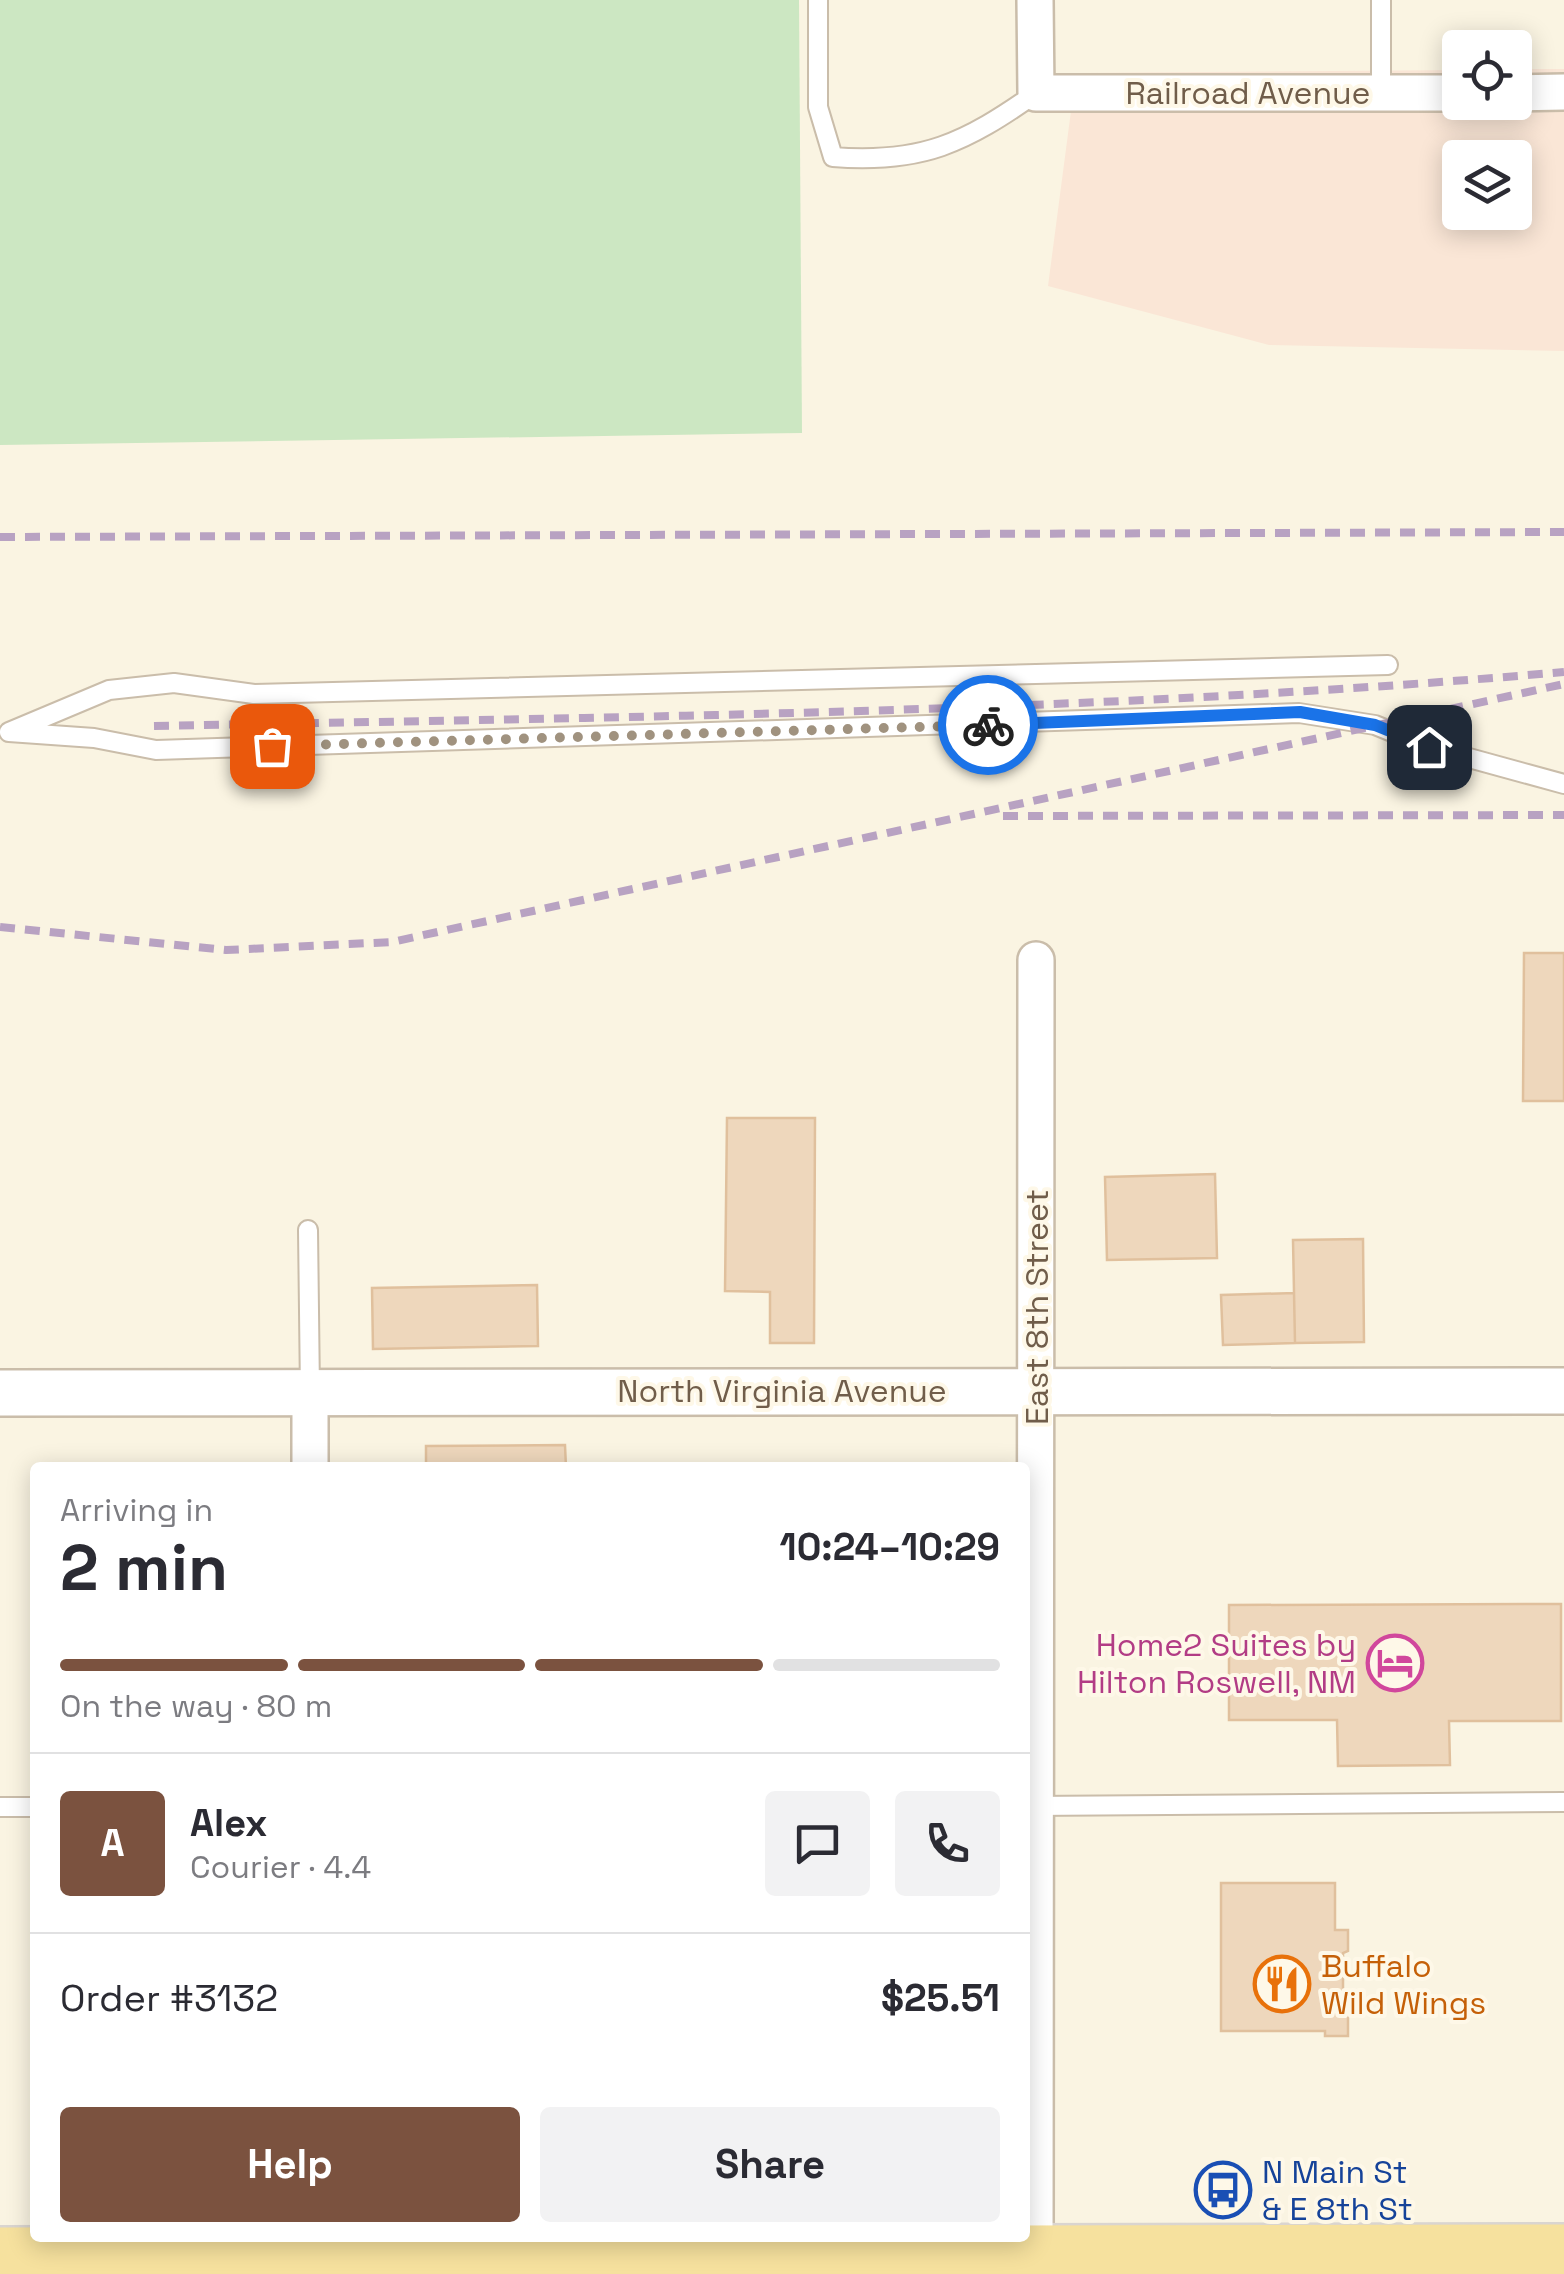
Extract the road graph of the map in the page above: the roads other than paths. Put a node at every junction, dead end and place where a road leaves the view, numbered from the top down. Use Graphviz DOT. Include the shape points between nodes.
graph roads {
  1 [pos="818,0"];
  2 [pos="1035,0"];
  3 [pos="1381,0"];
  4 [pos="1532,92"];
  5 [pos="1564,92"];
  6 [pos="1036,93"];
  7 [pos="1381,93"];
  8 [pos="1442,93"];
  9 [pos="1388,665"];
  10 [pos="1564,784"];
  11 [pos="1036,960"];
  12 [pos="308,1230"];
  13 [pos="1038,1390"];
  14 [pos="1564,1391"];
  15 [pos="310,1392"];
  16 [pos="0,1393"];
  17 [pos="310,1462"];
  18 [pos="1564,1802"];
  19 [pos="1031,1806"];
  20 [pos="0,1807"];
  21 [pos="30,1807"];
  22 [pos="1564,2252"];
  23 [pos="0,2255"];
  24 [pos="312,2255"];
  25 [pos="1495,2263"];
  26 [pos="526,2264"];
  27 [pos="675,2264"];
  28 [pos="790,2264"];
  29 [pos="1034,2264"];
  30 [pos="1285,2264"];
  1 -- 6 [label="lane" via="818,108 834,157 886,161 975,135"];
  2 -- 6 [label="street"];
  3 -- 7 [label="lane"];
  4 -- 5 [label="street"];
  6 -- 7 [label="street, Railroad Avenue"];
  7 -- 8 [label="street, Railroad Avenue"];
  9 -- 10 [label="lane" via="254,694 174,683 109,690 9,732 156,750 1300,712 1375,725"];
  11 -- 13 [label="street, East 8th Street"];
  12 -- 15 [label="lane"];
  13 -- 14 [label="street, North Virginia Avenue"];
  13 -- 15 [label="street, North Virginia Avenue"];
  13 -- 19 [label="street, East 8th Street"];
  15 -- 16 [label="street, North Virginia Avenue"];
  15 -- 17 [label="street"];
  18 -- 19 [label="lane"];
  19 -- 29 [label="street, East 8th Street"];
  20 -- 21 [label="lane"];
  22 -- 25 [label="main road"];
  23 -- 24 [label="main road"];
  24 -- 26 [label="main road"];
  25 -- 30 [label="main road"];
  26 -- 27 [label="main road"];
  27 -- 28 [label="main road"];
  28 -- 29 [label="main road"];
  29 -- 30 [label="main road"];
}
